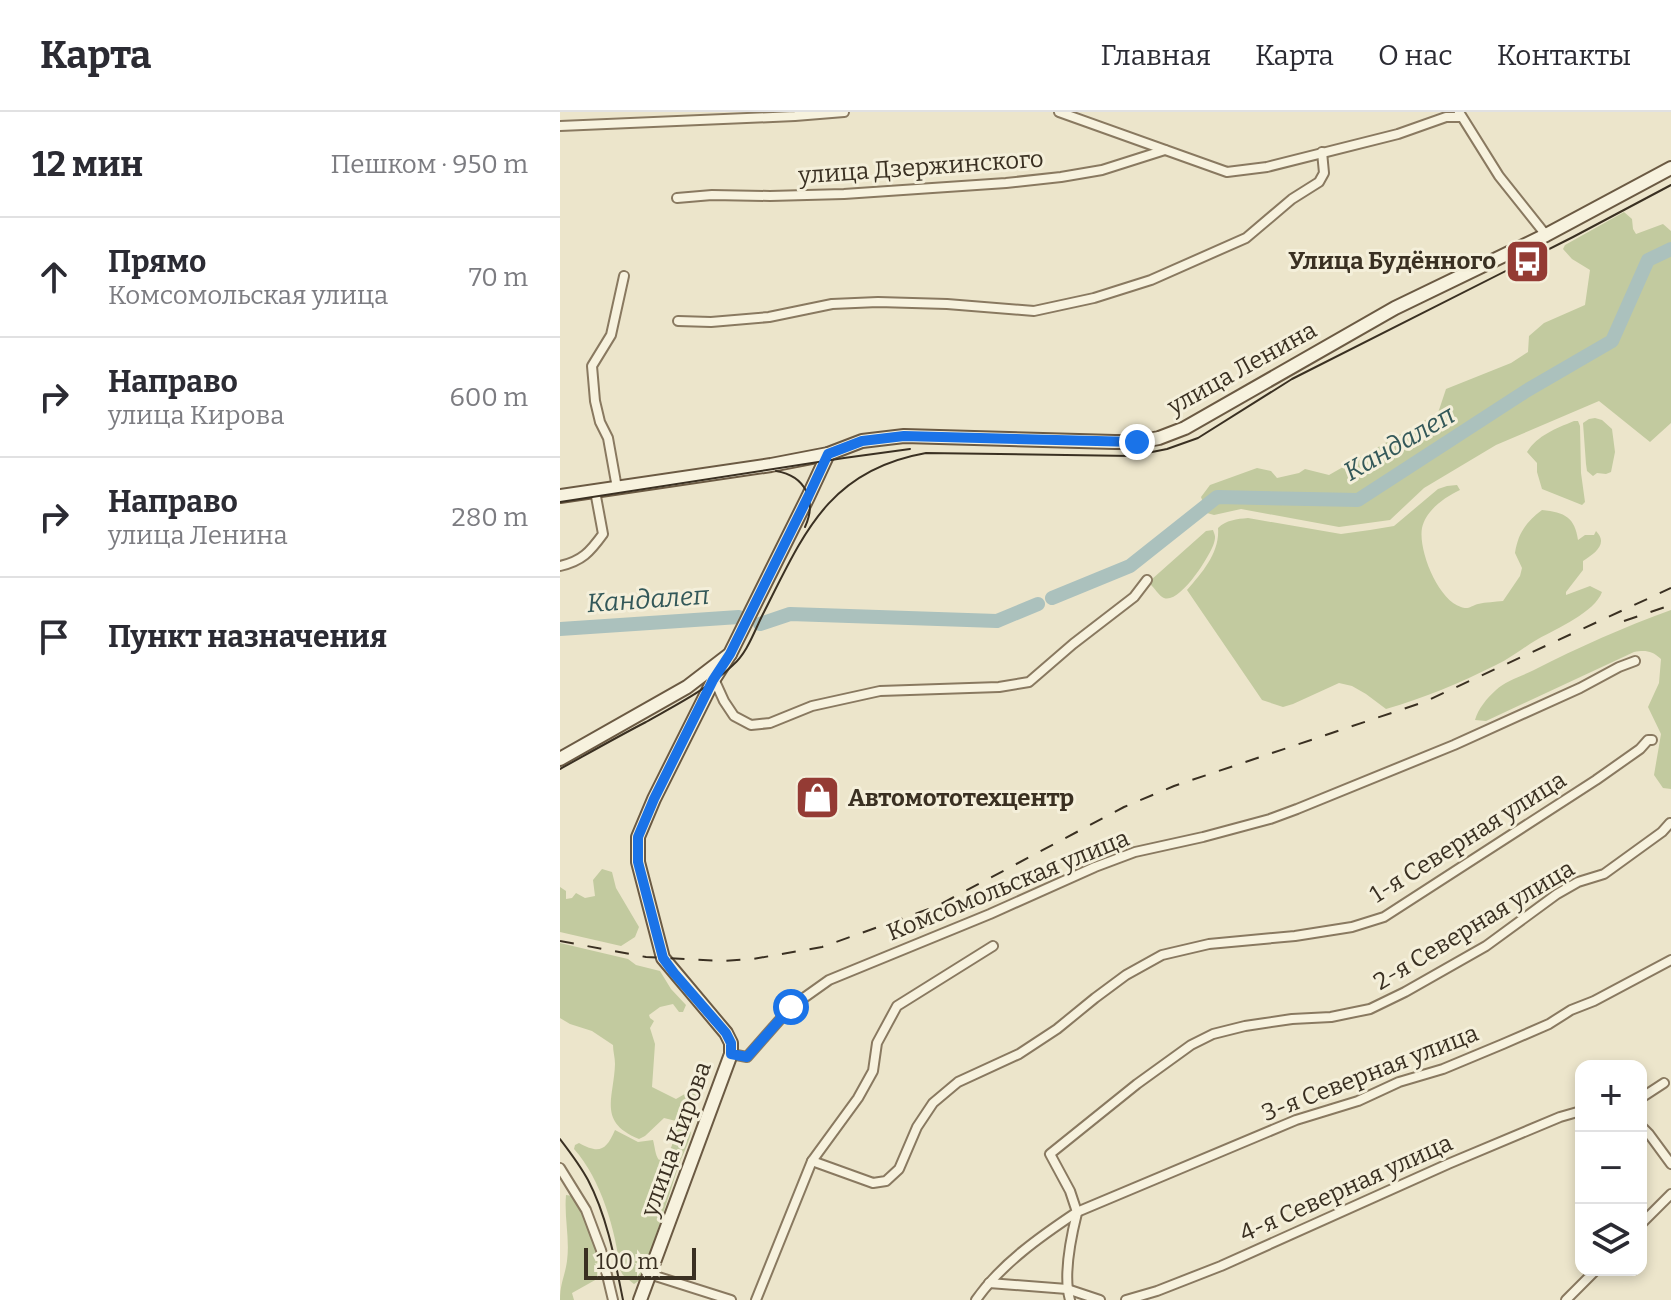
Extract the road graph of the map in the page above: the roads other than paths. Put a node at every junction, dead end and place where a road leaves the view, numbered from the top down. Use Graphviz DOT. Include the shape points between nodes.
graph roads {
  1 [pos="844,112"];
  2 [pos="1059,112"];
  3 [pos="1460,114"];
  4 [pos="560,126"];
  5 [pos="1165,150"];
  6 [pos="1322,152"];
  7 [pos="1671,168"];
  8 [pos="677,198"];
  9 [pos="1546,235"];
  10 [pos="624,276"];
  11 [pos="678,321"];
  12 [pos="828,454"];
  13 [pos="617,488"];
  14 [pos="595,491"];
  15 [pos="560,496"];
  16 [pos="560,566"];
  17 [pos="1147,580"];
  18 [pos="730,654"];
  19 [pos="1635,661"];
  20 [pos="714,679"];
  21 [pos="1652,740"];
  22 [pos="560,759"];
  23 [pos="1670,823"];
  24 [pos="993,946"];
  25 [pos="1671,960"];
  26 [pos="731,1054"];
  27 [pos="1664,1083"];
  28 [pos="1647,1094"];
  29 [pos="1575,1113"];
  30 [pos="1647,1132"];
  31 [pos="812,1161"];
  32 [pos="1671,1164"];
  33 [pos="560,1168"];
  34 [pos="1671,1194"];
  35 [pos="1077,1212"];
  36 [pos="1647,1218"];
  37 [pos="649,1274"];
  38 [pos="1590,1276"];
  39 [pos="988,1283"];
  40 [pos="1067,1289"];
  41 [pos="613,1300"];
  42 [pos="640,1300"];
  43 [pos="731,1300"];
  44 [pos="756,1300"];
  45 [pos="976,1300"];
  46 [pos="1070,1300"];
  47 [pos="1100,1300"];
  48 [pos="1126,1300"];
  49 [pos="1566,1300"];
  1 -- 4 [label="street"];
  2 -- 5 [label="street"];
  3 -- 6 [label="street"];
  3 -- 9 [label="street" via="1499,176"];
  5 -- 6 [label="street" via="1227,172"];
  5 -- 8 [label="street, улица Дзержинского" via="1102,170 1006,183"];
  6 -- 11 [label="street" via="1324,173 1319,182 1246,238 1151,280 1094,298 1034,311 878,302 740,320"];
  7 -- 9 [label="main road, улица Ленина"];
  9 -- 12 [label="main road, улица Ленина" via="1395,308 1159,438 1115,442 904,436 862,441"];
  10 -- 13 [label="street" via="611,335 592,366 595,401"];
  12 -- 13 [label="main road, улица Ленина"];
  12 -- 18 [label="main road, улица Кирова"];
  13 -- 14 [label="main road, улица Ленина"];
  14 -- 15 [label="main road, улица Ленина"];
  14 -- 16 [label="street" via="603,534 576,563"];
  17 -- 20 [label="street" via="1134,597 1029,682 880,691 751,725 734,716"];
  18 -- 20 [label="main road, улица Кирова"];
  18 -- 22 [label="main road, улица Кирова" via="687,687"];
  19 -- 26 [label="street, Комсомольская улица" via="1454,745 1297,809 1135,852 829,980 791,1007 747,1057"];
  20 -- 26 [label="main road, улица Кирова" via="638,837 638,862 663,958 726,1033"];
  21 -- 31 [label="street, 1-я Северная улица" via="1384,917 1295,936 1209,944 1162,955 1126,975 1057,1029 1019,1054 958,1082 933,1103 899,1169 886,1181 873,1183"];
  23 -- 35 [label="street, 2-я Северная улица" via="1604,874 1557,894 1486,946 1370,1009 1245,1026 1191,1045 1050,1154"];
  24 -- 31 [label="street" via="897,1006 877,1043 873,1071"];
  25 -- 35 [label="street, 3-я Северная улица" via="1479,1054 1296,1120"];
  26 -- 37 [label="main road, улица Кирова"];
  27 -- 28 [label="street"];
  29 -- 48 [label="street, 4-я Северная улица" via="1221,1266"];
  30 -- 32 [label="street"];
  31 -- 44 [label="street"];
  33 -- 41 [label="street" via="586,1210"];
  34 -- 36 [label="street"];
  35 -- 39 [label="street, 3-я Северная улица"];
  35 -- 40 [label="street"];
  37 -- 42 [label="main road, улица Кирова"];
  37 -- 43 [label="street"];
  38 -- 49 [label="street"];
  39 -- 40 [label="street"];
  39 -- 45 [label="street, 3-я Северная улица"];
  40 -- 46 [label="street"];
  40 -- 47 [label="street"];
}
